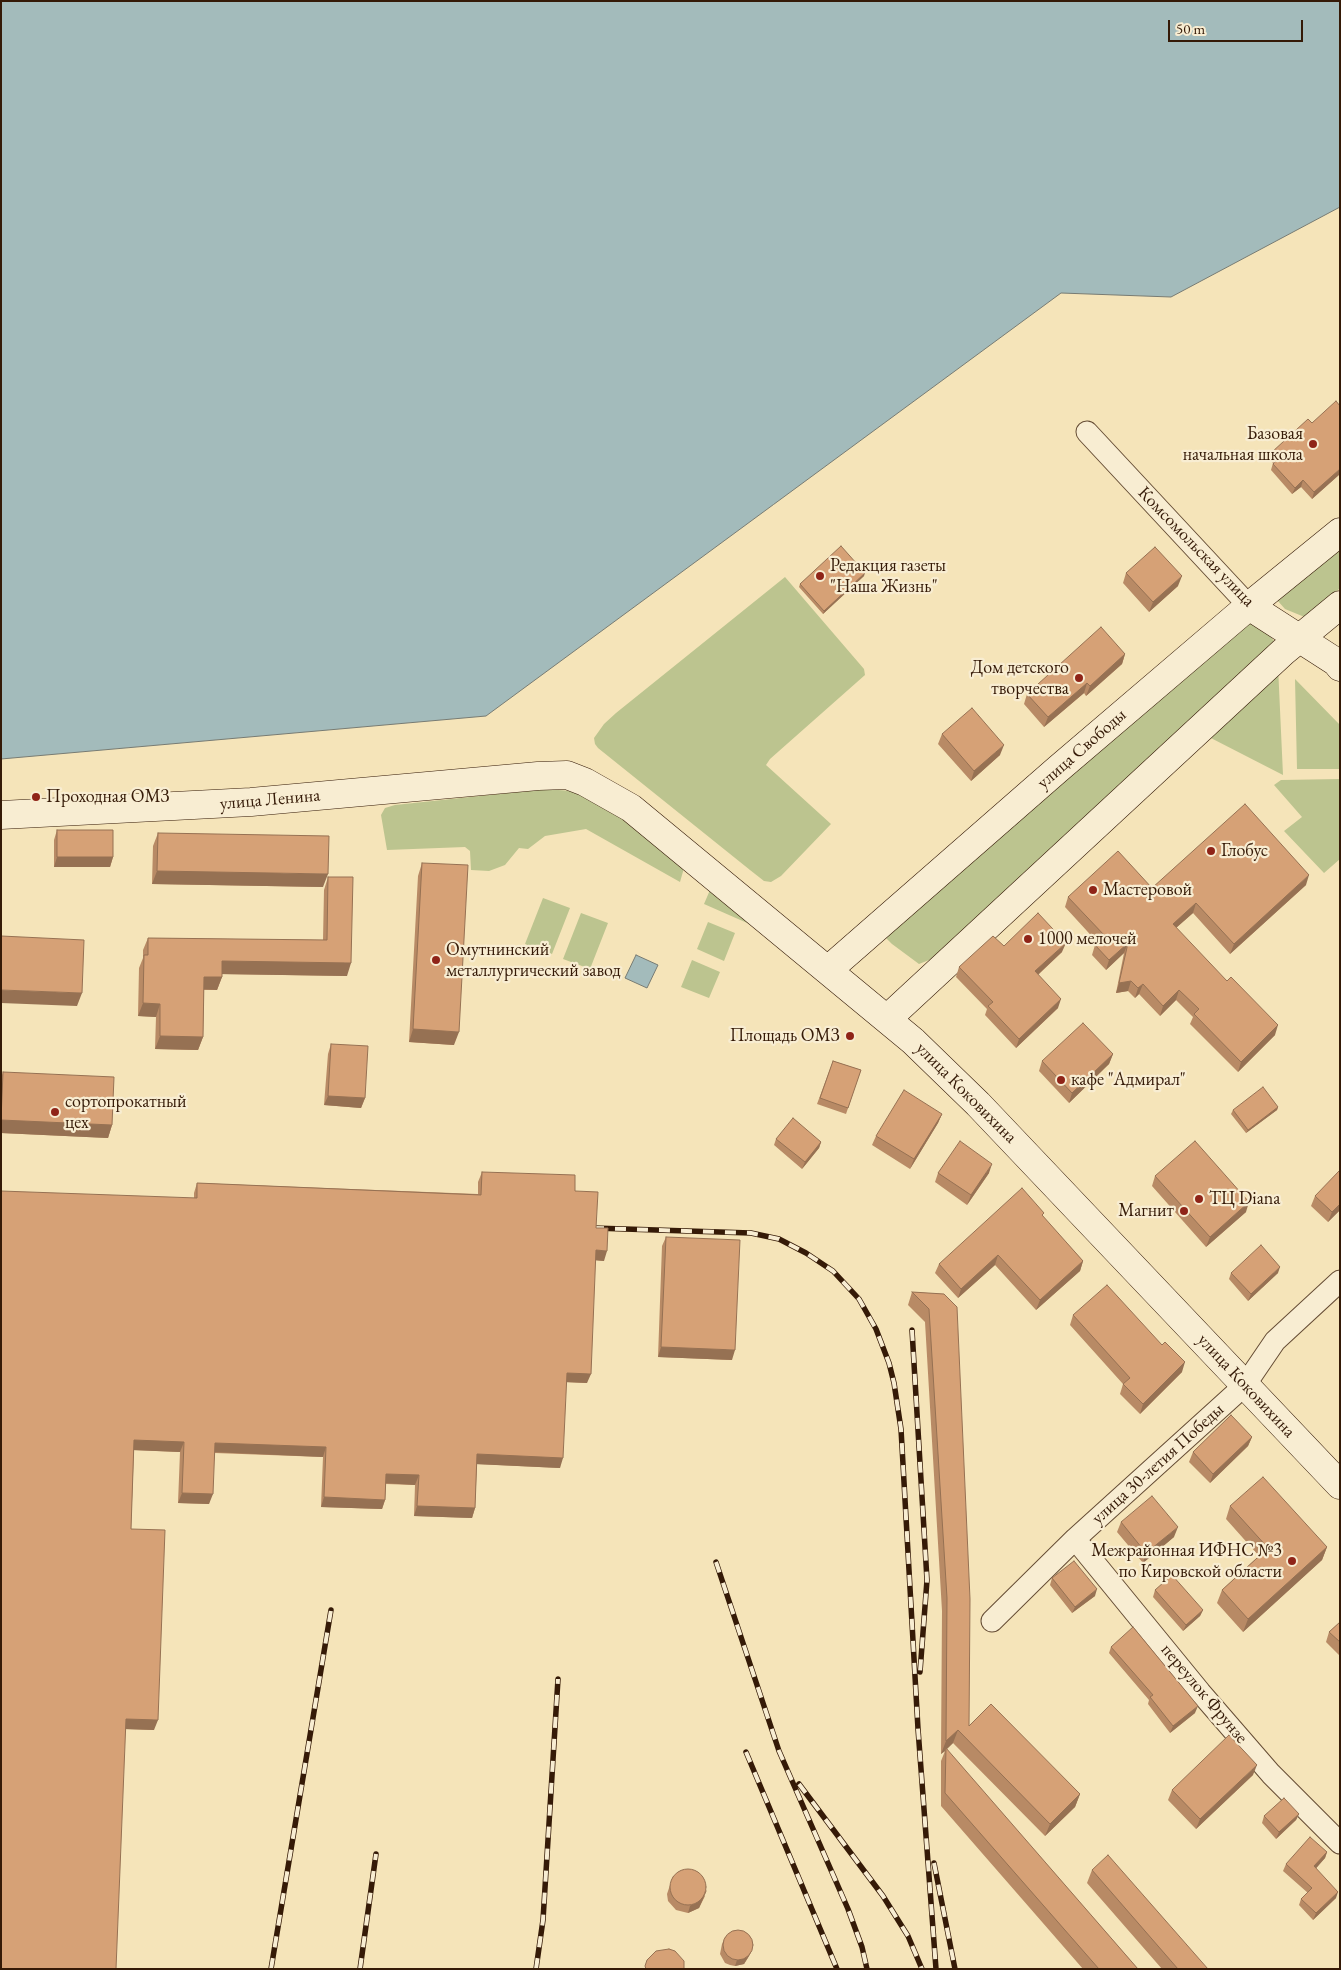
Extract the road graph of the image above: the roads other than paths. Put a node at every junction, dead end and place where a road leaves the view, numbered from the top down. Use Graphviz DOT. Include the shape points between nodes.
graph roads {
  1 [pos="1087,432"];
  2 [pos="1340,532"];
  3 [pos="1340,605"];
  4 [pos="1249,606"];
  5 [pos="1300,639"];
  6 [pos="1340,667"];
  7 [pos="538,776"];
  8 [pos="1,816"];
  9 [pos="828,970"];
  10 [pos="887,1019"];
  11 [pos="1340,1281"];
  12 [pos="1245,1385"];
  13 [pos="1340,1485"];
  14 [pos="1075,1539"];
  15 [pos="992,1621"];
  16 [pos="1340,1843"];
  1 -- 4 [label="street, Комсомольская улица"];
  2 -- 4 [label="main road, улица Свободы"];
  3 -- 5 [label="main road"];
  4 -- 5 [label="main road, Комсомольская улица"];
  4 -- 9 [label="main road, улица Свободы"];
  5 -- 6 [label="main road, Комсомольская улица"];
  5 -- 10 [label="main road"];
  7 -- 8 [label="main road, улица Ленина" via="250,802"];
  7 -- 9 [label="main road, улица Коковихина" via="567,775 632,808"];
  9 -- 10 [label="main road, улица Коковихина"];
  10 -- 12 [label="main road, улица Коковихина" via="978,1104"];
  11 -- 12 [label="street, улица 30-летия Победы" via="1275,1341"];
  12 -- 13 [label="main road, улица Коковихина"];
  12 -- 14 [label="street, улица 30-летия Победы"];
  14 -- 15 [label="street, улица 30-летия Победы"];
  14 -- 16 [label="street, переулок Фрунзе" via="1200,1692 1265,1766"];
}
